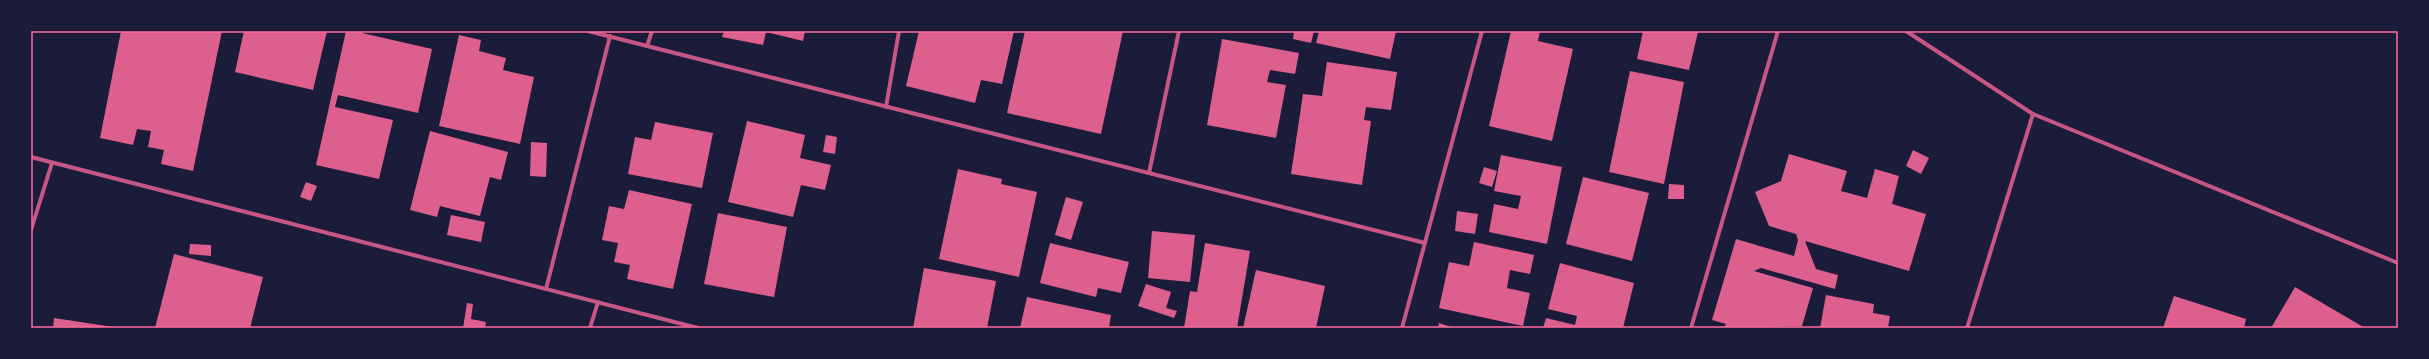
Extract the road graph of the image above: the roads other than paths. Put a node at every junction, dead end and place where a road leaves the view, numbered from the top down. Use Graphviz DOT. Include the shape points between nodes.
graph roads {
  1 [pos="588,31"];
  2 [pos="652,31"];
  3 [pos="899,31"];
  4 [pos="1178,31"];
  5 [pos="1482,31"];
  6 [pos="1778,31"];
  7 [pos="1906,31"];
  8 [pos="610,36"];
  9 [pos="647,46"];
  10 [pos="886,106"];
  11 [pos="2033,114"];
  12 [pos="31,157"];
  13 [pos="52,162"];
  14 [pos="1149,173"];
  15 [pos="31,230"];
  16 [pos="1425,243"];
  17 [pos="2398,263"];
  18 [pos="546,289"];
  19 [pos="598,302"];
  20 [pos="590,328"];
  21 [pos="698,328"];
  22 [pos="1402,328"];
  23 [pos="1691,328"];
  24 [pos="1967,328"];
  1 -- 8 [label="street"];
  2 -- 9 [label="street"];
  3 -- 10 [label="street"];
  4 -- 14 [label="street"];
  5 -- 16 [label="street"];
  6 -- 23 [label="street"];
  7 -- 11 [label="street"];
  8 -- 9 [label="street"];
  8 -- 18 [label="street"];
  9 -- 10 [label="street"];
  10 -- 14 [label="street"];
  11 -- 17 [label="street"];
  11 -- 24 [label="street"];
  12 -- 13 [label="street"];
  13 -- 15 [label="street"];
  13 -- 18 [label="street"];
  14 -- 16 [label="street"];
  16 -- 22 [label="street"];
  18 -- 19 [label="street"];
  19 -- 20 [label="street"];
  19 -- 21 [label="street"];
}
